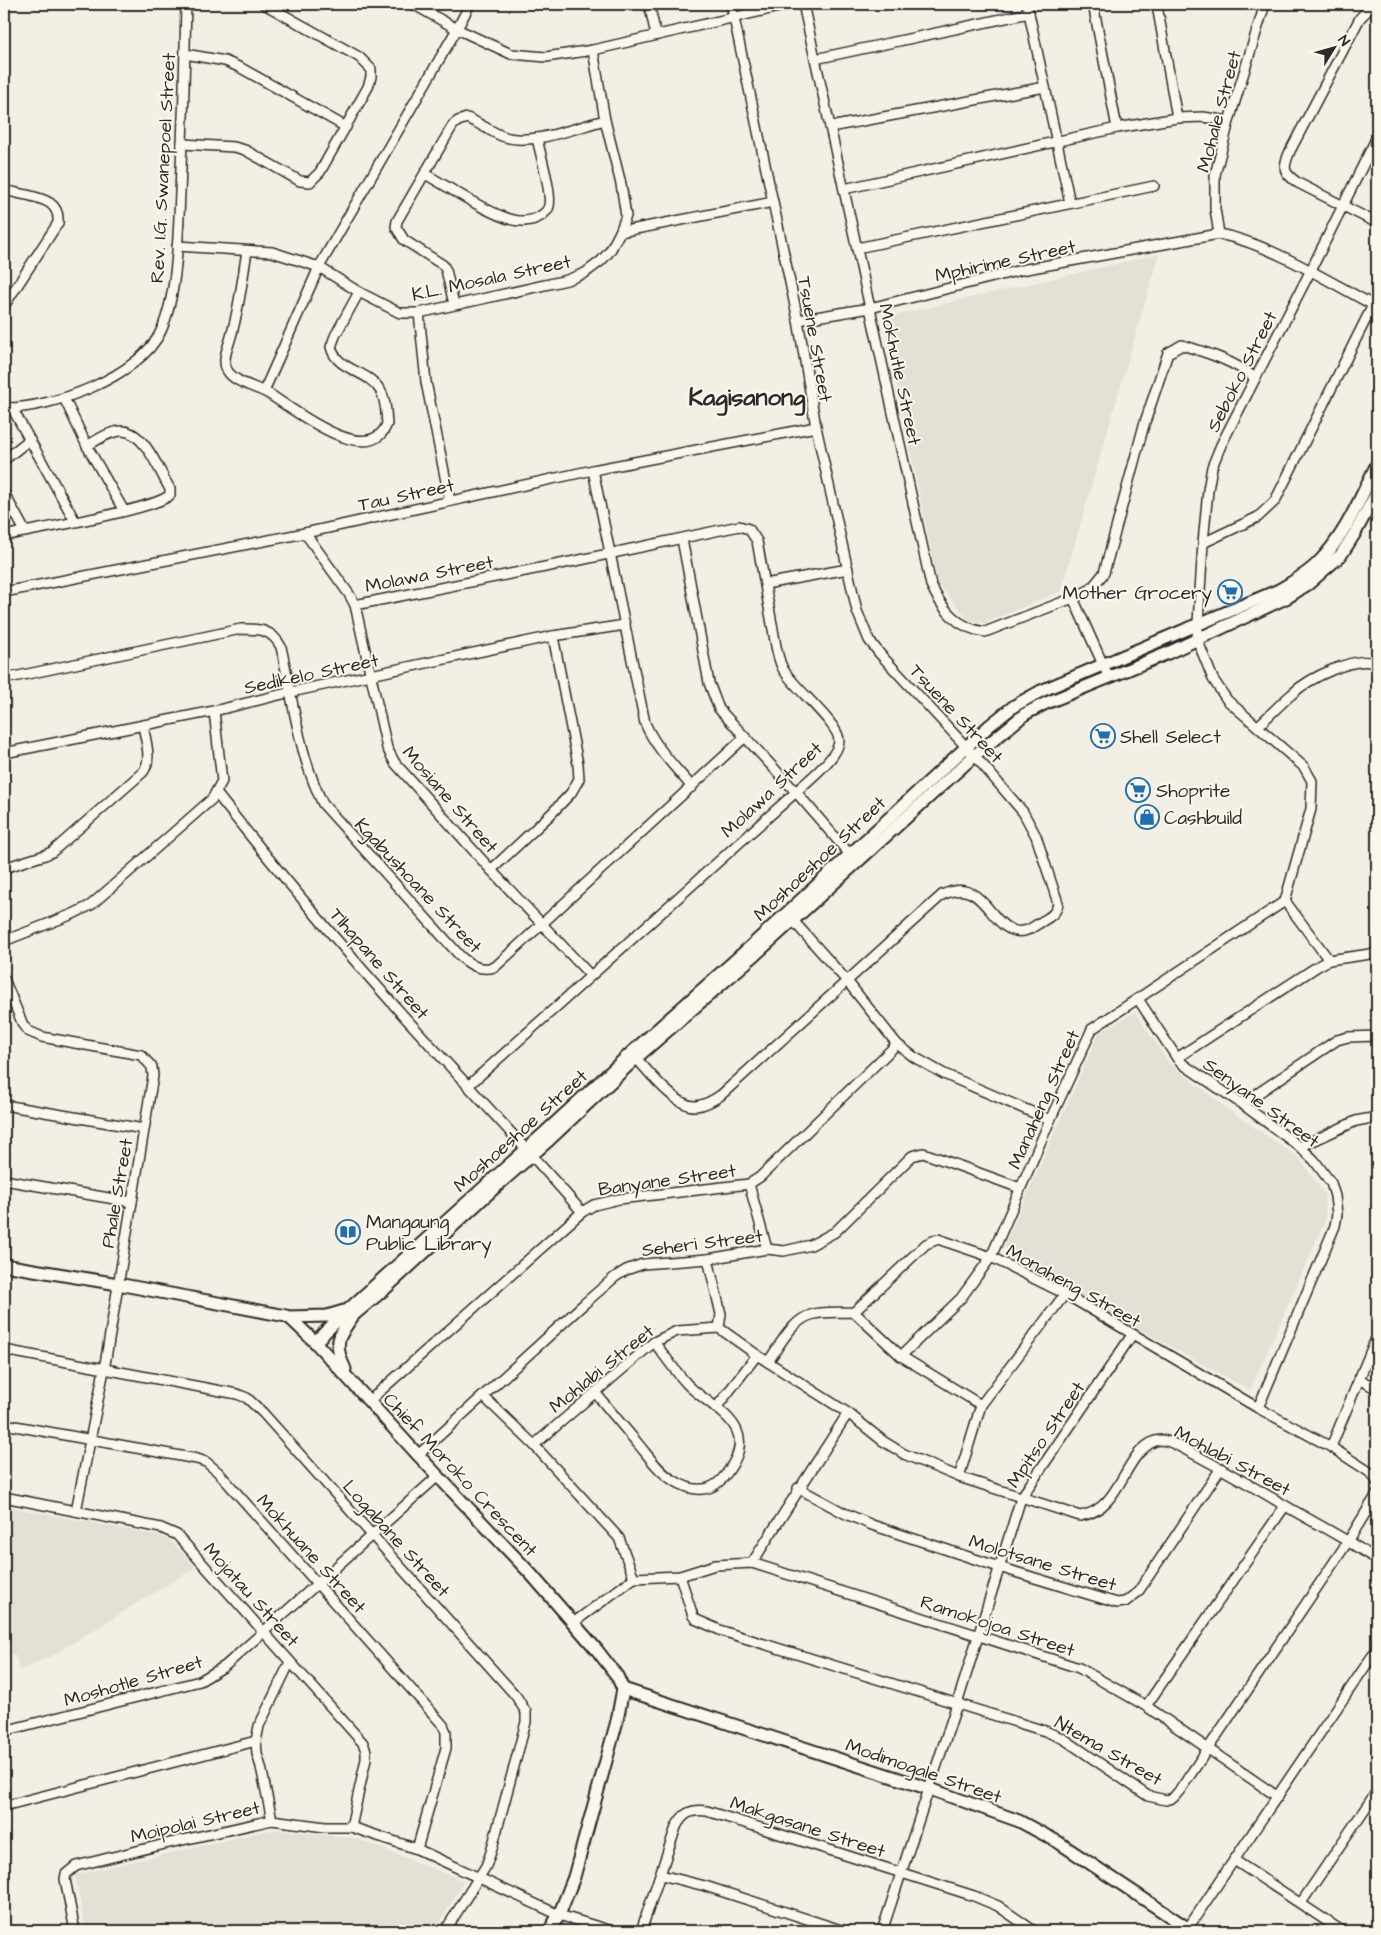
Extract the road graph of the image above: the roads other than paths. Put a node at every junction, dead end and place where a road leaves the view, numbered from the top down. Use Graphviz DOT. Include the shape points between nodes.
graph roads {
  1 [pos="186,4"];
  2 [pos="264,4"];
  3 [pos="413,4"];
  4 [pos="470,4"];
  5 [pos="649,4"];
  6 [pos="731,4"];
  7 [pos="792,4"];
  8 [pos="803,4"];
  9 [pos="1095,4"];
  10 [pos="1154,4"];
  11 [pos="1265,4"];
  12 [pos="1377,5"];
  13 [pos="1028,8"];
  14 [pos="734,18"];
  15 [pos="457,29"];
  16 [pos="656,36"];
  17 [pos="594,50"];
  18 [pos="185,54"];
  19 [pos="815,59"];
  20 [pos="1045,87"];
  21 [pos="1177,118"];
  22 [pos="606,120"];
  23 [pos="1229,121"];
  24 [pos="346,127"];
  25 [pos="830,127"];
  26 [pos="1117,128"];
  27 [pos="1377,137"];
  28 [pos="537,138"];
  29 [pos="1057,143"];
  30 [pos="182,144"];
  31 [pos="425,174"];
  32 [pos="1154,186"];
  33 [pos="844,189"];
  34 [pos="4,191"];
  35 [pos="773,202"];
  36 [pos="1070,204"];
  37 [pos="1343,206"];
  38 [pos="1377,223"];
  39 [pos="620,232"];
  40 [pos="1219,234"];
  41 [pos="177,246"];
  42 [pos="857,248"];
  43 [pos="247,251"];
  44 [pos="319,267"];
  45 [pos="1310,272"];
  46 [pos="359,292"];
  47 [pos="454,304"];
  48 [pos="4,306"];
  49 [pos="1375,306"];
  50 [pos="870,308"];
  51 [pos="419,313"];
  52 [pos="798,320"];
  53 [pos="1255,378"];
  54 [pos="264,391"];
  55 [pos="64,398"];
  56 [pos="8,408"];
  57 [pos="816,426"];
  58 [pos="29,440"];
  59 [pos="87,446"];
  60 [pos="4,460"];
  61 [pos="1377,464"];
  62 [pos="593,470"];
  63 [pos="1377,492"];
  64 [pos="4,493"];
  65 [pos="450,501"];
  66 [pos="124,511"];
  67 [pos="75,521"];
  68 [pos="25,532"];
  69 [pos="305,533"];
  70 [pos="4,536"];
  71 [pos="682,539"];
  72 [pos="1203,543"];
  73 [pos="609,554"];
  74 [pos="848,569"];
  75 [pos="765,584"];
  76 [pos="4,592"];
  77 [pos="1073,598"];
  78 [pos="355,605"];
  79 [pos="625,625"];
  80 [pos="1198,625"];
  81 [pos="553,636"];
  82 [pos="1198,639"];
  83 [pos="1377,664"];
  84 [pos="1103,666"];
  85 [pos="371,676"];
  86 [pos="1109,678"];
  87 [pos="4,679"];
  88 [pos="291,692"];
  89 [pos="214,711"];
  90 [pos="143,725"];
  91 [pos="1258,726"];
  92 [pos="744,738"];
  93 [pos="965,746"];
  94 [pos="4,753"];
  95 [pos="974,756"];
  96 [pos="692,787"];
  97 [pos="796,792"];
  98 [pos="216,794"];
  99 [pos="853,858"];
  100 [pos="4,868"];
  101 [pos="491,870"];
  102 [pos="1285,901"];
  103 [pos="789,916"];
  104 [pos="542,923"];
  105 [pos="4,941"];
  106 [pos="1377,953"];
  107 [pos="1329,960"];
  108 [pos="590,975"];
  109 [pos="4,979"];
  110 [pos="847,981"];
  111 [pos="1138,999"];
  112 [pos="1377,1036"];
  113 [pos="897,1044"];
  114 [pos="636,1058"];
  115 [pos="1177,1058"];
  116 [pos="468,1086"];
  117 [pos="1242,1104"];
  118 [pos="4,1105"];
  119 [pos="1377,1117"];
  120 [pos="1050,1120"];
  121 [pos="144,1129"];
  122 [pos="1300,1147"];
  123 [pos="530,1152"];
  124 [pos="4,1180"];
  125 [pos="749,1184"];
  126 [pos="1020,1188"];
  127 [pos="132,1202"];
  128 [pos="582,1212"];
  129 [pos="767,1249"];
  130 [pos="708,1258"];
  131 [pos="991,1258"];
  132 [pos="4,1265"];
  133 [pos="118,1284"];
  134 [pos="1065,1294"];
  135 [pos="352,1310"];
  136 [pos="854,1312"];
  137 [pos="286,1316"];
  138 [pos="719,1328"];
  139 [pos="1132,1335"];
  140 [pos="1377,1336"];
  141 [pos="654,1342"];
  142 [pos="316,1344"];
  143 [pos="4,1350"];
  144 [pos="757,1356"];
  145 [pos="901,1356"];
  146 [pos="768,1362"];
  147 [pos="104,1370"];
  148 [pos="1359,1380"];
  149 [pos="351,1382"];
  150 [pos="1377,1389"];
  151 [pos="595,1392"];
  152 [pos="484,1396"];
  153 [pos="369,1400"];
  154 [pos="980,1405"];
  155 [pos="716,1408"];
  156 [pos="1258,1408"];
  157 [pos="848,1413"];
  158 [pos="4,1424"];
  159 [pos="90,1440"];
  160 [pos="534,1445"];
  161 [pos="1331,1447"];
  162 [pos="418,1455"];
  163 [pos="1221,1468"];
  164 [pos="438,1476"];
  165 [pos="959,1477"];
  166 [pos="1377,1482"];
  167 [pos="798,1488"];
  168 [pos="1377,1494"];
  169 [pos="4,1497"];
  170 [pos="1020,1498"];
  171 [pos="1286,1506"];
  172 [pos="76,1511"];
  173 [pos="372,1534"];
  174 [pos="1349,1540"];
  175 [pos="1377,1560"];
  176 [pos="752,1563"];
  177 [pos="998,1567"];
  178 [pos="680,1576"];
  179 [pos="634,1578"];
  180 [pos="317,1582"];
  181 [pos="573,1623"];
  182 [pos="263,1632"];
  183 [pos="978,1635"];
  184 [pos="1377,1649"];
  185 [pos="1374,1660"];
  186 [pos="290,1662"];
  187 [pos="623,1689"];
  188 [pos="957,1704"];
  189 [pos="1146,1706"];
  190 [pos="4,1731"];
  191 [pos="256,1741"];
  192 [pos="1207,1748"];
  193 [pos="930,1789"];
  194 [pos="1377,1791"];
  195 [pos="1278,1797"];
  196 [pos="4,1806"];
  197 [pos="272,1820"];
  198 [pos="351,1827"];
  199 [pos="417,1850"];
  200 [pos="1234,1860"];
  201 [pos="903,1873"];
  202 [pos="661,1875"];
  203 [pos="477,1878"];
  204 [pos="1301,1903"];
  205 [pos="558,1915"];
  206 [pos="1377,1926"];
  207 [pos="1189,1930"];
  208 [pos="75,1931"];
  209 [pos="446,1931"];
  210 [pos="549,1931"];
  211 [pos="612,1931"];
  212 [pos="641,1931"];
  213 [pos="844,1931"];
  214 [pos="882,1931"];
  215 [pos="1034,1931"];
  216 [pos="1342,1931"];
  217 [pos="1374,1931"];
  1 -- 18 [label="street, Rev. I.G. Swanepoel Street"];
  2 -- 24 [label="street" via="359,57 371,69 368,87"];
  3 -- 15 [label="street"];
  4 -- 15 [label="street"];
  5 -- 16 [label="street"];
  6 -- 14 [label="street, Tsuene Street"];
  7 -- 14 [label="street"];
  8 -- 19 [label="street, Mokhutle Street"];
  9 -- 26 [label="street"];
  10 -- 21 [label="street" via="1158,11"];
  11 -- 23 [label="street, Mohale Street"];
  12 -- 37 [label="street" via="1360,18 1285,164 1284,170 1293,180"];
  13 -- 19 [label="street"];
  13 -- 20 [label="street"];
  14 -- 16 [label="street"];
  14 -- 35 [label="street, Tsuene Street"];
  15 -- 17 [label="street" via="511,54 546,57"];
  15 -- 44 [label="street"];
  16 -- 17 [label="street"];
  17 -- 22 [label="street, K.L. Mosala Street"];
  18 -- 24 [label="street" via="226,61"];
  18 -- 30 [label="street, Rev. I.G. Swanepoel Street"];
  19 -- 25 [label="street, Mokhutle Street"];
  20 -- 25 [label="street"];
  20 -- 29 [label="street"];
  21 -- 23 [label="street"];
  21 -- 26 [label="street"];
  22 -- 28 [label="street"];
  22 -- 39 [label="street, K.L. Mosala Street" via="626,216"];
  23 -- 40 [label="street, Mohale Street" via="1215,175"];
  24 -- 30 [label="street" via="320,172 310,182 300,181 245,150"];
  25 -- 33 [label="street, Mokhutle Street"];
  26 -- 29 [label="street"];
  27 -- 37 [label="street, Seboko Street"];
  28 -- 31 [label="street" via="503,136 474,121 462,119 453,125"];
  28 -- 31 [label="street" via="549,206 536,218 514,220 492,212"];
  29 -- 33 [label="street"];
  29 -- 36 [label="street"];
  30 -- 41 [label="street, Rev. I.G. Swanepoel Street"];
  31 -- 47 [label="street" via="396,228 404,240 443,265"];
  32 -- 36 [label="street"];
  33 -- 42 [label="street, Mokhutle Street"];
  34 -- 48 [label="street" via="51,203 59,215 58,222"];
  35 -- 39 [label="street"];
  35 -- 52 [label="street, Tsuene Street"];
  36 -- 42 [label="street"];
  37 -- 38 [label="street"];
  37 -- 45 [label="street, Seboko Street"];
  39 -- 47 [label="street, K.L. Mosala Street" via="610,251 585,273 567,280"];
  40 -- 45 [label="street" via="1239,238"];
  40 -- 50 [label="street, Mphirime Street" via="1021,270"];
  41 -- 43 [label="street, K.L. Mosala Street"];
  41 -- 55 [label="street, Rev. I.G. Swanepoel Street" via="170,302 160,332 137,361 109,379"];
  42 -- 50 [label="street, Mokhutle Street"];
  43 -- 44 [label="street, K.L. Mosala Street" via="272,252"];
  43 -- 54 [label="street" via="235,325 224,360 227,371 237,380"];
  44 -- 46 [label="street, K.L. Mosala Street"];
  44 -- 54 [label="street"];
  45 -- 49 [label="street"];
  45 -- 53 [label="street, Seboko Street"];
  46 -- 51 [label="street, K.L. Mosala Street" via="400,313"];
  46 -- 54 [label="street" via="331,346 335,357 379,388 387,424 384,432 372,439 359,441 342,438"];
  47 -- 51 [label="street, K.L. Mosala Street"];
  49 -- 72 [label="street" via="1275,501 1258,517"];
  50 -- 52 [label="street, Mphirime Street"];
  50 -- 77 [label="street, Mokhutle Street" via="930,585 940,603 962,625 985,632"];
  51 -- 65 [label="street" via="426,382"];
  52 -- 57 [label="street, Tsuene Street"];
  53 -- 72 [label="street, Seboko Street" via="1212,467"];
  53 -- 77 [label="street, Mokhutle Street" via="1221,358 1182,345 1168,353 1144,425 1104,573 1091,589"];
  55 -- 56 [label="street, Rev. I.G. Swanepoel Street"];
  55 -- 59 [label="street"];
  56 -- 58 [label="street"];
  57 -- 62 [label="street, Tau Street"];
  57 -- 74 [label="street, Tsuene Street"];
  58 -- 60 [label="street"];
  58 -- 67 [label="street"];
  59 -- 66 [label="street"];
  59 -- 66 [label="street" via="122,431 134,434 143,442 171,493 162,501"];
  61 -- 80 [label="street, Moshoeshoe Street" via="1344,527 1318,563 1279,590"];
  62 -- 65 [label="street, Tau Street"];
  62 -- 73 [label="street"];
  63 -- 82 [label="street, Moshoeshoe Street" via="1341,555 1319,575 1288,597"];
  64 -- 68 [label="street"];
  65 -- 69 [label="street, Tau Street"];
  66 -- 67 [label="street"];
  67 -- 68 [label="street"];
  68 -- 70 [label="street"];
  69 -- 76 [label="street, Tau Street"];
  69 -- 78 [label="street, Mosiane Street"];
  71 -- 73 [label="street, Molawa Street"];
  71 -- 75 [label="street, Molawa Street" via="739,526 748,529 757,541"];
  71 -- 92 [label="street" via="710,683 719,708"];
  72 -- 80 [label="street, Seboko Street"];
  73 -- 78 [label="street, Molawa Street"];
  73 -- 79 [label="street"];
  74 -- 75 [label="street"];
  74 -- 93 [label="street, Tsuene Street" via="857,611 870,640"];
  75 -- 97 [label="street, Molawa Street" via="782,668 834,728 839,740 837,750 828,761"];
  77 -- 84 [label="street"];
  78 -- 85 [label="street, Mosiane Street"];
  79 -- 81 [label="street, Sedikelo Street"];
  79 -- 96 [label="street" via="649,733"];
  80 -- 82 [label="street, Seboko Street"];
  80 -- 84 [label="street, Moshoeshoe Street"];
  81 -- 85 [label="street, Sedikelo Street"];
  81 -- 101 [label="street" via="579,779 571,793 550,815"];
  82 -- 86 [label="street, Moshoeshoe Street"];
  82 -- 91 [label="street" via="1223,695"];
  83 -- 91 [label="street" via="1364,661 1348,664 1315,678 1292,693"];
  84 -- 86 [label="street"];
  84 -- 93 [label="street, Moshoeshoe Street" via="1029,697"];
  85 -- 88 [label="street, Sedikelo Street"];
  85 -- 101 [label="street, Mosiane Street" via="387,748 395,763"];
  86 -- 95 [label="street, Moshoeshoe Street" via="1025,714"];
  87 -- 88 [label="street, Kgabushoane Street" via="241,629 260,629 269,632 281,647"];
  88 -- 89 [label="street, Sedikelo Street"];
  88 -- 104 [label="street, Kgabushoane Street" via="313,784 323,804 461,957 482,969 495,967"];
  89 -- 90 [label="street, Sedikelo Street"];
  89 -- 98 [label="street" via="222,781"];
  90 -- 94 [label="street, Sedikelo Street"];
  90 -- 100 [label="street" via="149,757 143,772 52,852"];
  91 -- 102 [label="street" via="1304,767 1313,788 1311,809"];
  92 -- 96 [label="street, Kgabushoane Street"];
  92 -- 97 [label="street"];
  93 -- 95 [label="street, Tsuene Street"];
  93 -- 99 [label="street, Moshoeshoe Street"];
  95 -- 99 [label="street, Moshoeshoe Street"];
  95 -- 110 [label="street, Tsuene Street" via="1023,812 1036,836 1058,903 1055,913 1018,932 1004,926 977,896 950,891"];
  96 -- 104 [label="street, Kgabushoane Street"];
  97 -- 99 [label="street"];
  97 -- 108 [label="street, Molawa Street"];
  98 -- 105 [label="street" via="91,905"];
  98 -- 116 [label="street, Tlhapane Street" via="280,874"];
  99 -- 103 [label="street, Moshoeshoe Street"];
  101 -- 104 [label="street, Mosiane Street"];
  102 -- 107 [label="street"];
  102 -- 111 [label="street, Manaheng Street"];
  103 -- 110 [label="street"];
  103 -- 114 [label="street, Moshoeshoe Street" via="757,953"];
  103 -- 123 [label="street, Moshoeshoe Street"];
  104 -- 108 [label="street, Mosiane Street"];
  106 -- 107 [label="street"];
  107 -- 115 [label="street"];
  108 -- 116 [label="street, Molawa Street"];
  109 -- 121 [label="street, Phale Street" via="28,1031 42,1037 141,1055 148,1060 153,1076"];
  110 -- 113 [label="street"];
  110 -- 114 [label="street, Tsuene Street" via="721,1094 705,1104 690,1106 682,1103"];
  111 -- 115 [label="street, Senyane Street"];
  111 -- 120 [label="street, Manaheng Street" via="1092,1030"];
  112 -- 117 [label="street" via="1337,1040"];
  113 -- 120 [label="street" via="944,1074"];
  113 -- 125 [label="street, Banyane Street"];
  114 -- 123 [label="street, Moshoeshoe Street"];
  115 -- 117 [label="street, Senyane Street" via="1191,1071"];
  116 -- 123 [label="street, Tlhapane Street"];
  117 -- 122 [label="street, Senyane Street"];
  118 -- 121 [label="street"];
  119 -- 122 [label="street" via="1356,1121"];
  120 -- 126 [label="street, Manaheng Street"];
  121 -- 127 [label="street, Phale Street"];
  122 -- 156 [label="street, Senyane Street" via="1331,1183 1337,1214 1335,1226"];
  123 -- 128 [label="street, Tlhapane Street"];
  123 -- 135 [label="street, Moshoeshoe Street"];
  124 -- 127 [label="street"];
  125 -- 128 [label="street, Banyane Street" via="619,1199 594,1205"];
  125 -- 129 [label="street"];
  126 -- 129 [label="street, Seheri Street" via="932,1156 918,1154 824,1239 800,1248"];
  126 -- 131 [label="street, Manaheng Street"];
  127 -- 133 [label="street, Phale Street"];
  128 -- 153 [label="street, Banyane Street"];
  129 -- 130 [label="street, Seheri Street"];
  130 -- 138 [label="street" via="721,1314"];
  130 -- 152 [label="street, Seheri Street" via="643,1264 614,1277"];
  131 -- 134 [label="street, Monaheng Street"];
  131 -- 136 [label="street, Monaheng Street" via="946,1241 932,1241"];
  131 -- 145 [label="street, Manaheng Street" via="961,1298"];
  132 -- 133 [label="street, Chief Moroko Crescent"];
  133 -- 137 [label="street, Chief Moroko Crescent"];
  133 -- 147 [label="street, Phale Street"];
  134 -- 139 [label="street, Monaheng Street"];
  134 -- 154 [label="street"];
  135 -- 137 [label="street" via="326,1316"];
  135 -- 142 [label="street, Moshoeshoe Street"];
  135 -- 149 [label="street" via="337,1345 338,1356"];
  136 -- 145 [label="street"];
  136 -- 146 [label="street" via="812,1314 790,1331"];
  137 -- 142 [label="street, Chief Moroko Crescent"];
  138 -- 141 [label="street, Mohlabi Street" via="677,1331"];
  138 -- 144 [label="street, Mohlabi Street"];
  139 -- 156 [label="street, Monaheng Street"];
  139 -- 170 [label="street, Mpitso Street"];
  140 -- 148 [label="street"];
  141 -- 151 [label="street, Mohlabi Street"];
  141 -- 155 [label="street" via="688,1385"];
  142 -- 149 [label="street, Chief Moroko Crescent"];
  143 -- 147 [label="street, Logabane Street"];
  144 -- 146 [label="street, Mohlabi Street"];
  144 -- 155 [label="street"];
  145 -- 154 [label="street"];
  146 -- 157 [label="street, Mohlabi Street"];
  147 -- 159 [label="street, Phale Street"];
  147 -- 173 [label="street, Logabane Street" via="247,1398"];
  148 -- 150 [label="street"];
  148 -- 161 [label="street"];
  149 -- 153 [label="street, Chief Moroko Crescent"];
  151 -- 155 [label="street" via="672,1480 701,1490 718,1482 735,1461 739,1450 737,1430"];
  151 -- 160 [label="street, Mohlabi Street"];
  152 -- 160 [label="street"];
  152 -- 162 [label="street, Seheri Street"];
  153 -- 162 [label="street, Chief Moroko Crescent"];
  154 -- 165 [label="street"];
  156 -- 161 [label="street, Monaheng Street"];
  157 -- 165 [label="street, Mohlabi Street" via="904,1454"];
  157 -- 167 [label="street"];
  158 -- 159 [label="street, Mokhuane Street"];
  159 -- 172 [label="street, Phale Street"];
  159 -- 180 [label="street, Mokhuane Street" via="206,1462"];
  160 -- 179 [label="street" via="619,1538"];
  161 -- 166 [label="street, Monaheng Street" via="1368,1471"];
  162 -- 164 [label="street, Chief Moroko Crescent"];
  163 -- 170 [label="street, Mohlabi Street" via="1161,1440 1152,1442 1141,1451 1101,1508 1090,1514 1080,1516"];
  163 -- 171 [label="street, Mohlabi Street"];
  163 -- 177 [label="street, Molotsane Street" via="1138,1592 1125,1602 1117,1603"];
  164 -- 173 [label="street, Moshotle Street"];
  164 -- 181 [label="street, Chief Moroko Crescent"];
  165 -- 170 [label="street, Mohlabi Street"];
  167 -- 176 [label="street"];
  167 -- 177 [label="street, Molotsane Street" via="844,1513"];
  168 -- 174 [label="street, Ntema Street"];
  169 -- 172 [label="street, Mojatau Street"];
  170 -- 177 [label="street, Mpitso Street"];
  171 -- 174 [label="street, Mohlabi Street"];
  171 -- 189 [label="street"];
  172 -- 182 [label="street, Mojatau Street" via="171,1531"];
  173 -- 180 [label="street, Moshotle Street"];
  173 -- 203 [label="street, Logabane Street" via="516,1696 526,1712 491,1852"];
  174 -- 175 [label="street, Mohlabi Street"];
  174 -- 192 [label="street, Ntema Street"];
  176 -- 178 [label="street, Ramokojoa Street" via="715,1565"];
  176 -- 183 [label="street, Ramokojoa Street"];
  177 -- 183 [label="street, Mpitso Street"];
  178 -- 179 [label="street"];
  178 -- 188 [label="street, Ntema Street" via="697,1620 722,1631"];
  179 -- 181 [label="street"];
  180 -- 182 [label="street, Moshotle Street"];
  180 -- 199 [label="street, Mokhuane Street" via="436,1716 446,1732 445,1752"];
  181 -- 187 [label="street, Chief Moroko Crescent" via="617,1676"];
  182 -- 186 [label="street, Mojatau Street"];
  182 -- 190 [label="street, Moshotle Street" via="225,1666 200,1681"];
  183 -- 188 [label="street, Mpitso Street"];
  183 -- 189 [label="street, Ramokojoa Street" via="1079,1668"];
  184 -- 185 [label="street"];
  185 -- 195 [label="street"];
  186 -- 191 [label="street" via="259,1726"];
  186 -- 198 [label="street, Mojatau Street" via="365,1746 366,1759"];
  187 -- 193 [label="street, Modimogale Street"];
  187 -- 205 [label="street" via="618,1721 574,1877"];
  188 -- 192 [label="street, Ntema Street" via="1064,1739 1157,1799 1173,1798"];
  188 -- 193 [label="street, Mpitso Street"];
  189 -- 192 [label="street, Ramokojoa Street"];
  191 -- 196 [label="street"];
  191 -- 197 [label="street"];
  192 -- 195 [label="street, Ramokojoa Street"];
  193 -- 201 [label="street, Mpitso Street"];
  193 -- 207 [label="street, Modimogale Street" via="1037,1829"];
  194 -- 204 [label="street"];
  195 -- 200 [label="street"];
  197 -- 198 [label="street, Moipolai Street"];
  197 -- 208 [label="street, Moipolai Street" via="76,1866 65,1879"];
  198 -- 199 [label="street, Moipolai Street"];
  199 -- 203 [label="street, Moipolai Street"];
  200 -- 204 [label="street"];
  200 -- 207 [label="street"];
  201 -- 202 [label="street, Makgasane Street" via="696,1809 679,1821"];
  201 -- 214 [label="street, Mpitso Street"];
  201 -- 215 [label="street, Makgasane Street" via="998,1906"];
  202 -- 212 [label="street, Makgasane Street"];
  202 -- 213 [label="street"];
  203 -- 205 [label="street, Moipolai Street"];
  203 -- 209 [label="street, Logabane Street"];
  204 -- 216 [label="street"];
  205 -- 210 [label="street"];
  205 -- 211 [label="street, Moipolai Street"];
  206 -- 217 [label="street"];
}
